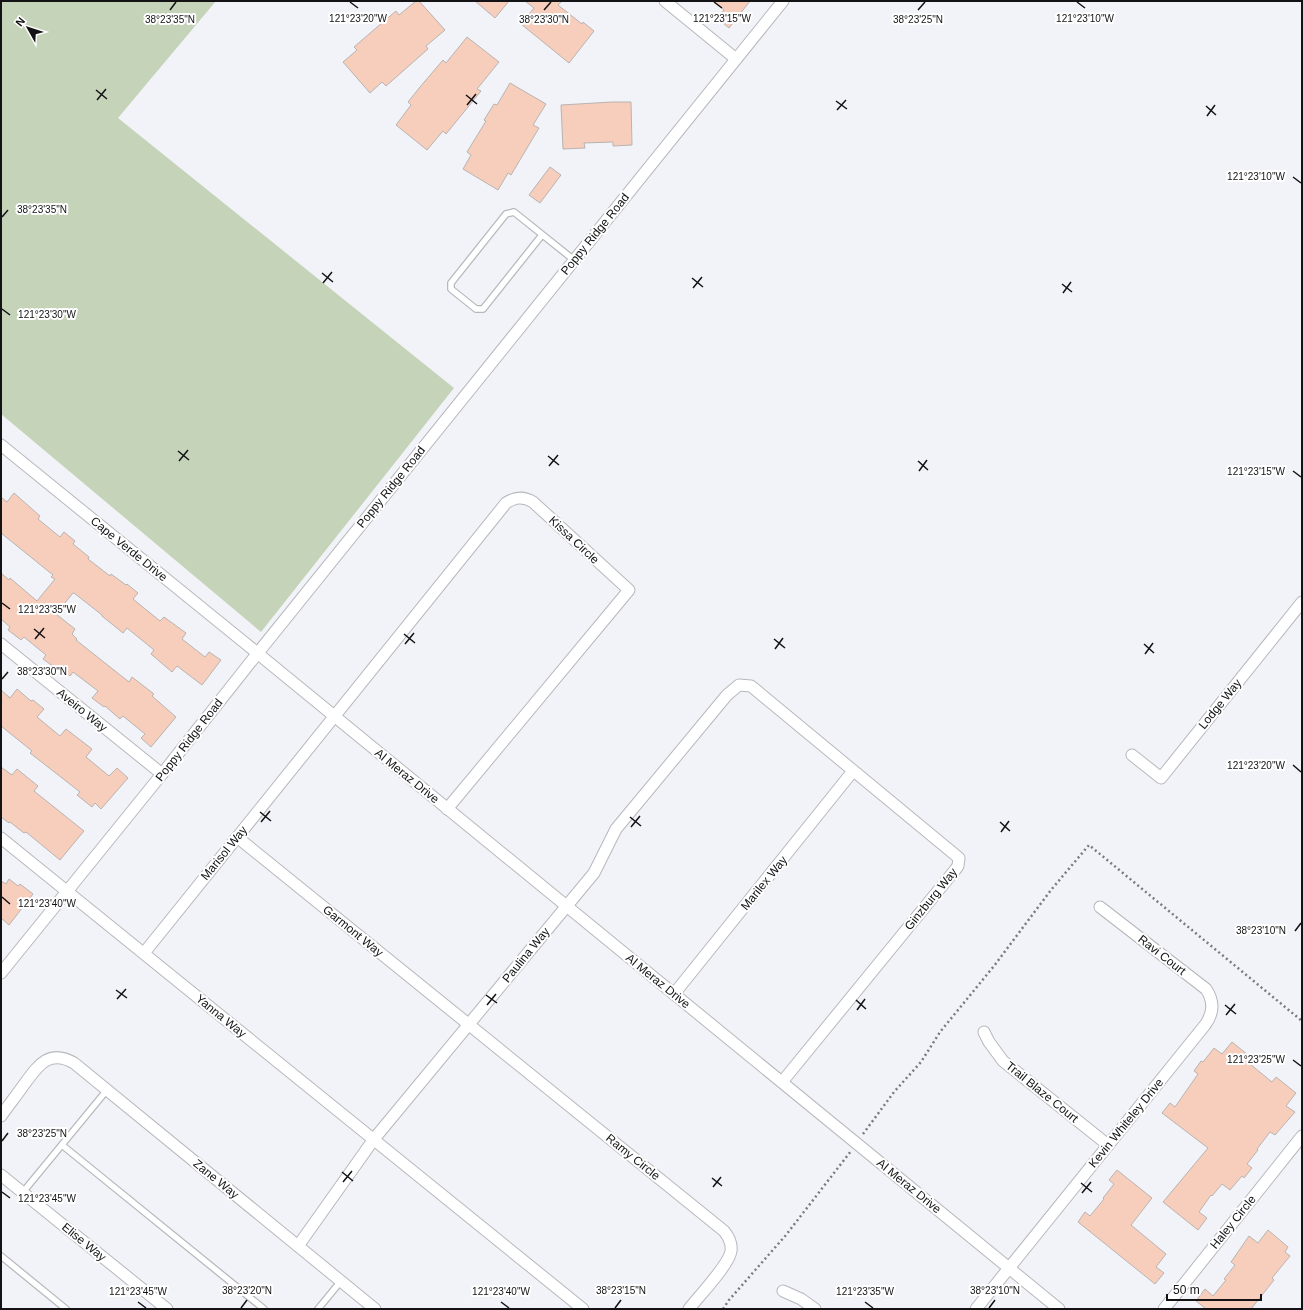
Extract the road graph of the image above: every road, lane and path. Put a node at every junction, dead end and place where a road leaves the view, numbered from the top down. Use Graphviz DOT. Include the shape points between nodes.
graph roads {
  1 [pos="665,1"];
  2 [pos="783,1"];
  3 [pos="736,59"];
  4 [pos="542,235"];
  5 [pos="574,260"];
  6 [pos="1,445"];
  7 [pos="1302,602"];
  8 [pos="1,644"];
  9 [pos="257,654"];
  10 [pos="739,685"];
  11 [pos="334,716"];
  12 [pos="1132,755"];
  13 [pos="853,771"];
  14 [pos="162,774"];
  15 [pos="447,809"];
  16 [pos="237,837"];
  17 [pos="1,838"];
  18 [pos="68,892"];
  19 [pos="566,906"];
  20 [pos="1100,907"];
  21 [pos="144,953"];
  22 [pos="1,973"];
  23 [pos="674,994"];
  24 [pos="1212,1011"];
  25 [pos="1302,1021"];
  26 [pos="469,1025"];
  27 [pos="984,1032"];
  28 [pos="782,1082"];
  29 [pos="107,1090"];
  30 [pos="1,1116"];
  31 [pos="1302,1136"];
  32 [pos="374,1140"];
  33 [pos="857,1144"];
  34 [pos="62,1145"];
  35 [pos="1108,1145"];
  36 [pos="1,1174"];
  37 [pos="23,1192"];
  38 [pos="298,1246"];
  39 [pos="1,1256"];
  40 [pos="1009,1268"];
  41 [pos="341,1281"];
  42 [pos="783,1291"];
  43 [pos="66,1309"];
  44 [pos="166,1309"];
  45 [pos="264,1309"];
  46 [pos="318,1309"];
  47 [pos="375,1309"];
  48 [pos="583,1309"];
  49 [pos="689,1309"];
  50 [pos="723,1309"];
  51 [pos="814,1309"];
  52 [pos="976,1309"];
  53 [pos="1059,1309"];
  54 [pos="1164,1309"];
  1 -- 3 [label="street"];
  2 -- 3 [label="street, Poppy Ridge Road"];
  3 -- 5 [label="street, Poppy Ridge Road"];
  4 -- 4 [label="lane" via="514,212 506,214 451,283 451,289 476,309 483,309"];
  4 -- 5 [label="lane"];
  5 -- 9 [label="street, Poppy Ridge Road"];
  6 -- 9 [label="street, Cape Verde Drive"];
  7 -- 12 [label="street, Lodge Way" via="1161,778"];
  8 -- 14 [label="street, Aveiro Way"];
  9 -- 11 [label="street, Al Meraz Drive"];
  9 -- 14 [label="street, Poppy Ridge Road"];
  10 -- 13 [label="street, Ginzburg Way" via="751,686"];
  10 -- 19 [label="street, Paulina Way" via="727,695 616,829 594,873"];
  11 -- 15 [label="street, Al Meraz Drive"];
  11 -- 15 [label="street, Kissa Circle" via="506,503 522,497 533,502 629,590"];
  11 -- 16 [label="street, Marisol Way"];
  13 -- 23 [label="street, Marilex Way"];
  13 -- 28 [label="street, Ginzburg Way" via="959,858 958,866"];
  14 -- 18 [label="street, Poppy Ridge Road"];
  15 -- 19 [label="street, Al Meraz Drive"];
  16 -- 21 [label="street, Marisol Way"];
  16 -- 26 [label="street, Garmont Way"];
  17 -- 18 [label="street, Yanna Way"];
  18 -- 21 [label="street, Yanna Way"];
  18 -- 22 [label="street, Poppy Ridge Road"];
  19 -- 23 [label="street, Al Meraz Drive"];
  19 -- 26 [label="street, Paulina Way"];
  20 -- 24 [label="street, Ravi Court" via="1206,990 1212,1000"];
  21 -- 32 [label="street, Yanna Way"];
  23 -- 28 [label="street, Al Meraz Drive"];
  24 -- 35 [label="street, Kevin Whiteley Drive" via="1209,1021"];
  25 -- 33 [label="path" via="1089,845 940,1032 921,1062 894,1092"];
  26 -- 32 [label="street, Paulina Way"];
  26 -- 49 [label="street, Ramy Circle" via="728,1236 731,1246 728,1261"];
  27 -- 35 [label="street, Trail Blaze Court" via="1003,1061"];
  28 -- 33 [label="street, Al Meraz Drive"];
  29 -- 30 [label="street, Zane Way" via="68,1059 48,1059 38,1066"];
  29 -- 34 [label="lane"];
  29 -- 38 [label="street, Zane Way"];
  31 -- 54 [label="street, Haley Circle"];
  32 -- 38 [label="street, Paulina Way"];
  32 -- 48 [label="street"];
  33 -- 40 [label="street, Al Meraz Drive"];
  33 -- 50 [label="path" via="786,1235 728,1300"];
  34 -- 37 [label="lane"];
  34 -- 45 [label="lane"];
  35 -- 40 [label="street, Kevin Whiteley Drive"];
  36 -- 37 [label="street, Elise Way"];
  37 -- 44 [label="street, Elise Way"];
  38 -- 41 [label="street, Zane Way"];
  39 -- 43 [label="lane"];
  40 -- 52 [label="street, Kevin Whiteley Drive"];
  40 -- 53 [label="street, Al Meraz Drive"];
  41 -- 46 [label="lane"];
  41 -- 47 [label="street, Zane Way"];
  42 -- 51 [label="street" via="801,1299"];
}
